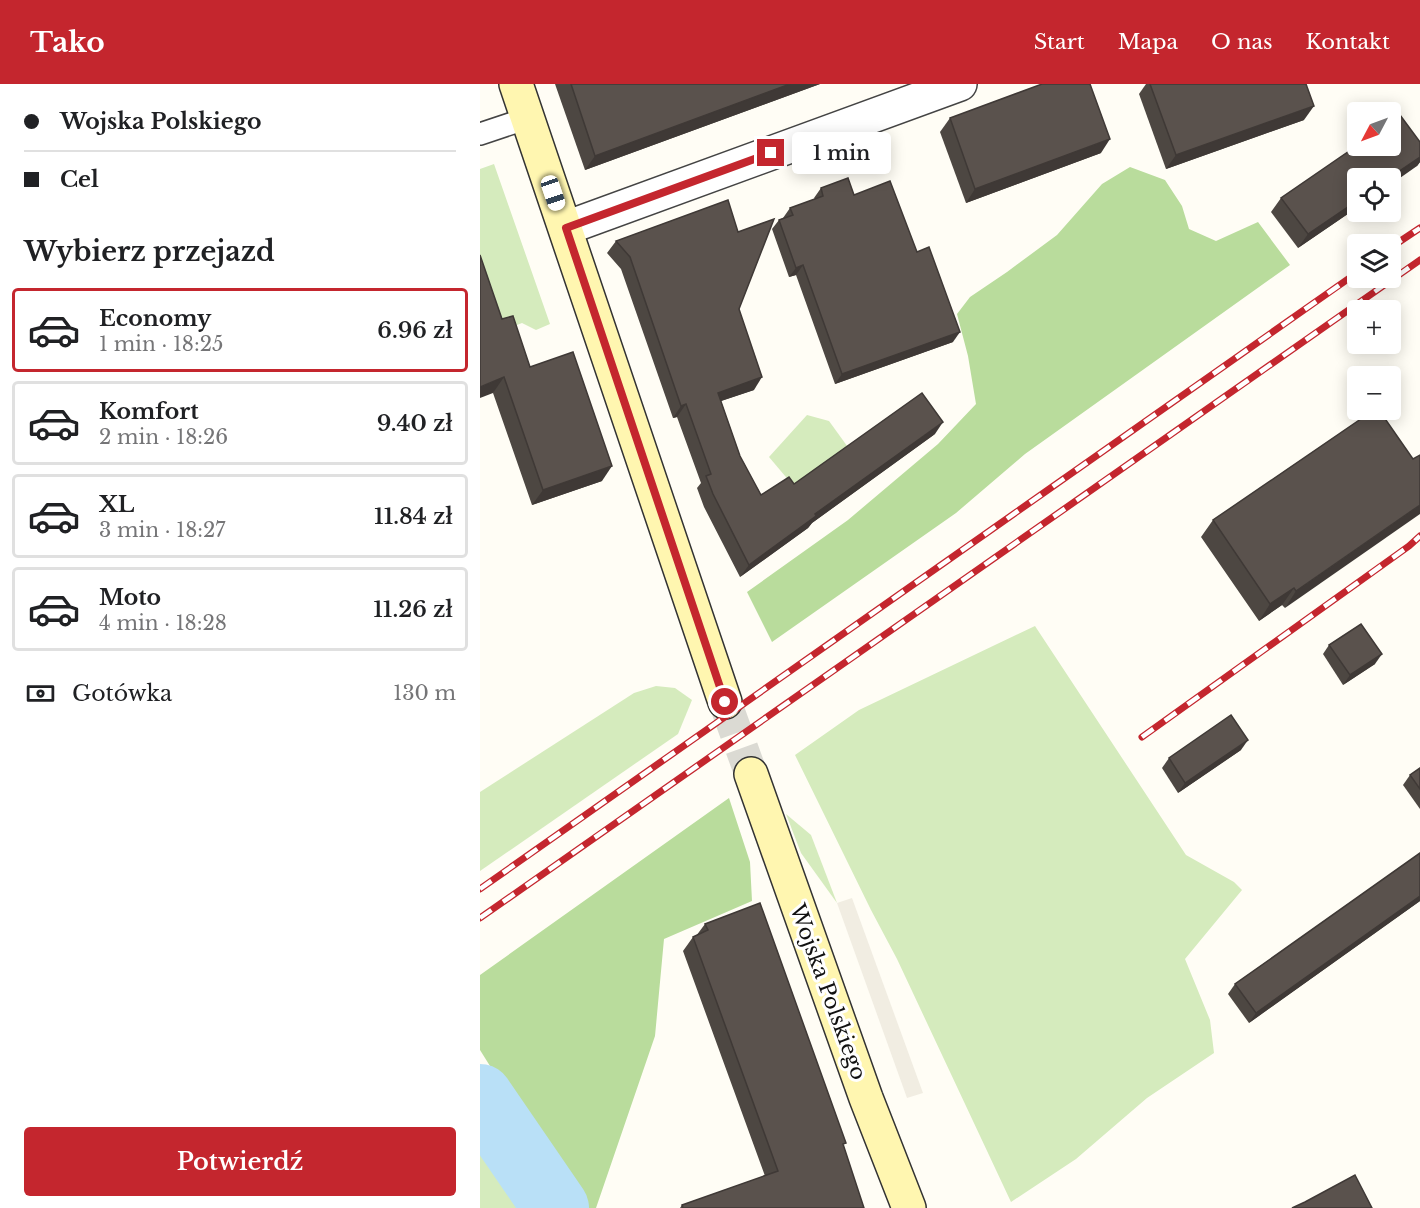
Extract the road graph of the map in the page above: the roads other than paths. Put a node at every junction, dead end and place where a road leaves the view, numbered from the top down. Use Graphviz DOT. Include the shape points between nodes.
graph roads {
  1 [pos="516,84"];
  2 [pos="960,84"];
  3 [pos="528,118"];
  4 [pos="480,134"];
  5 [pos="566,228"];
  6 [pos="725,702"];
  7 [pos="751,774"];
  8 [pos="909,1208"];
  1 -- 3 [label="street"];
  2 -- 5 [label="street"];
  3 -- 4 [label="lane"];
  3 -- 5 [label="street"];
  5 -- 6 [label="street"];
  7 -- 8 [label="street, Wojska Polskiego"];
}
